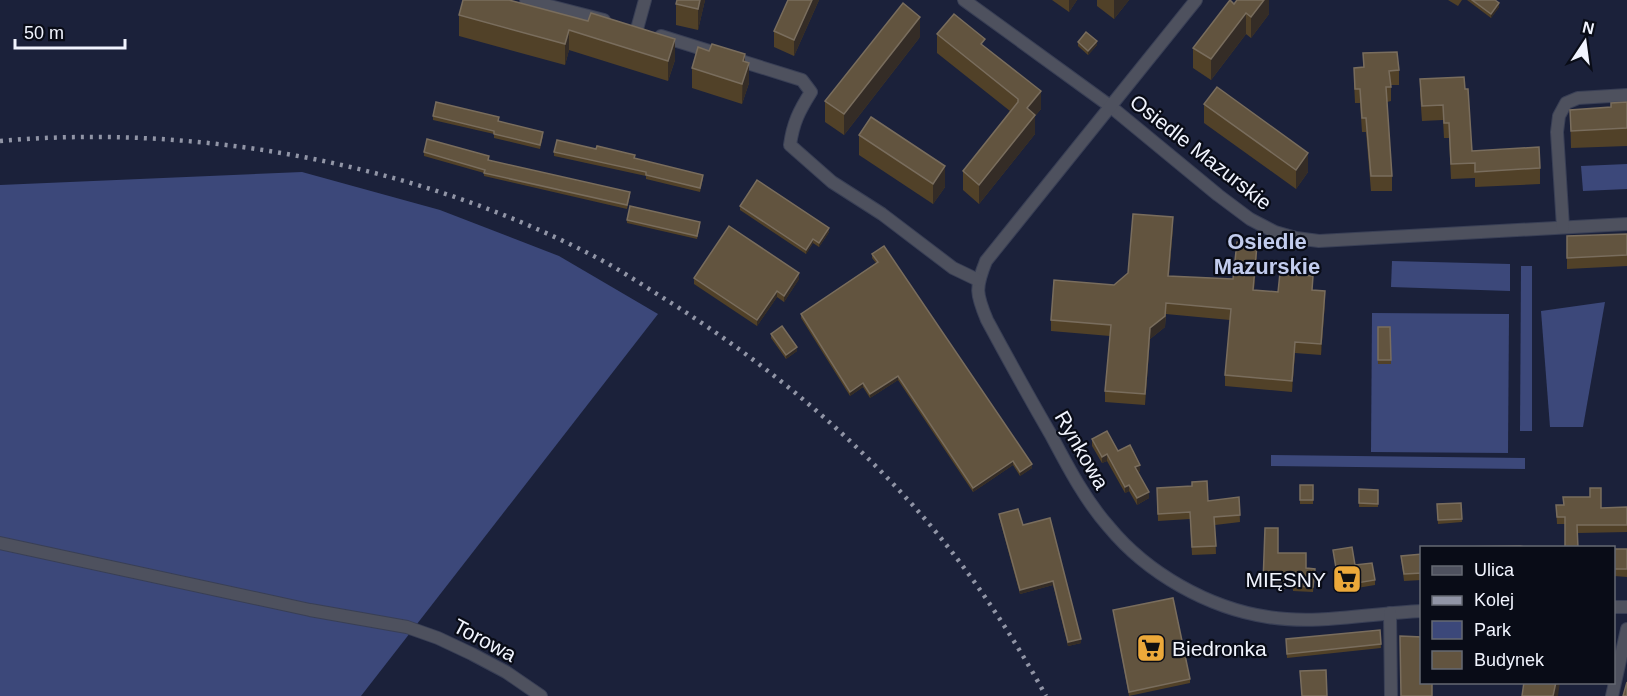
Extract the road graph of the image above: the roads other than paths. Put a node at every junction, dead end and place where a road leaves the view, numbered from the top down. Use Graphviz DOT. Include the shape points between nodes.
graph roads {
  1 [pos="526,0"];
  2 [pos="645,0"];
  3 [pos="964,0"];
  4 [pos="1196,0"];
  5 [pos="627,26"];
  6 [pos="1627,96"];
  7 [pos="1110,106"];
  8 [pos="1627,224"];
  9 [pos="1563,227"];
  10 [pos="978,280"];
  11 [pos="0,543"];
  12 [pos="1420,611"];
  13 [pos="1390,613"];
  14 [pos="1627,629"];
  15 [pos="1615,683"];
  16 [pos="541,696"];
  17 [pos="1391,696"];
  1 -- 5 [label="street"];
  2 -- 5 [label="street"];
  3 -- 7 [label="street, Osiedle Mazurskie"];
  4 -- 7 [label="street"];
  5 -- 10 [label="street" via="802,80 811,92 799,110 790,145 832,182 953,268"];
  6 -- 9 [label="street" via="1578,98 1566,103 1559,116"];
  7 -- 9 [label="street, Osiedle Mazurskie" via="1250,219 1296,238 1319,241"];
  7 -- 10 [label="street" via="986,261"];
  8 -- 9 [label="street, Osiedle Mazurskie"];
  10 -- 13 [label="street, Rynkowa" via="978,298 987,320 1084,496 1109,528 1161,574 1228,607 1269,617 1319,621"];
  11 -- 16 [label="street, Torowa" via="407,627 481,658"];
  12 -- 13 [label="street, Rynkowa"];
  13 -- 17 [label="street"];
  14 -- 15 [label="street"];
}
